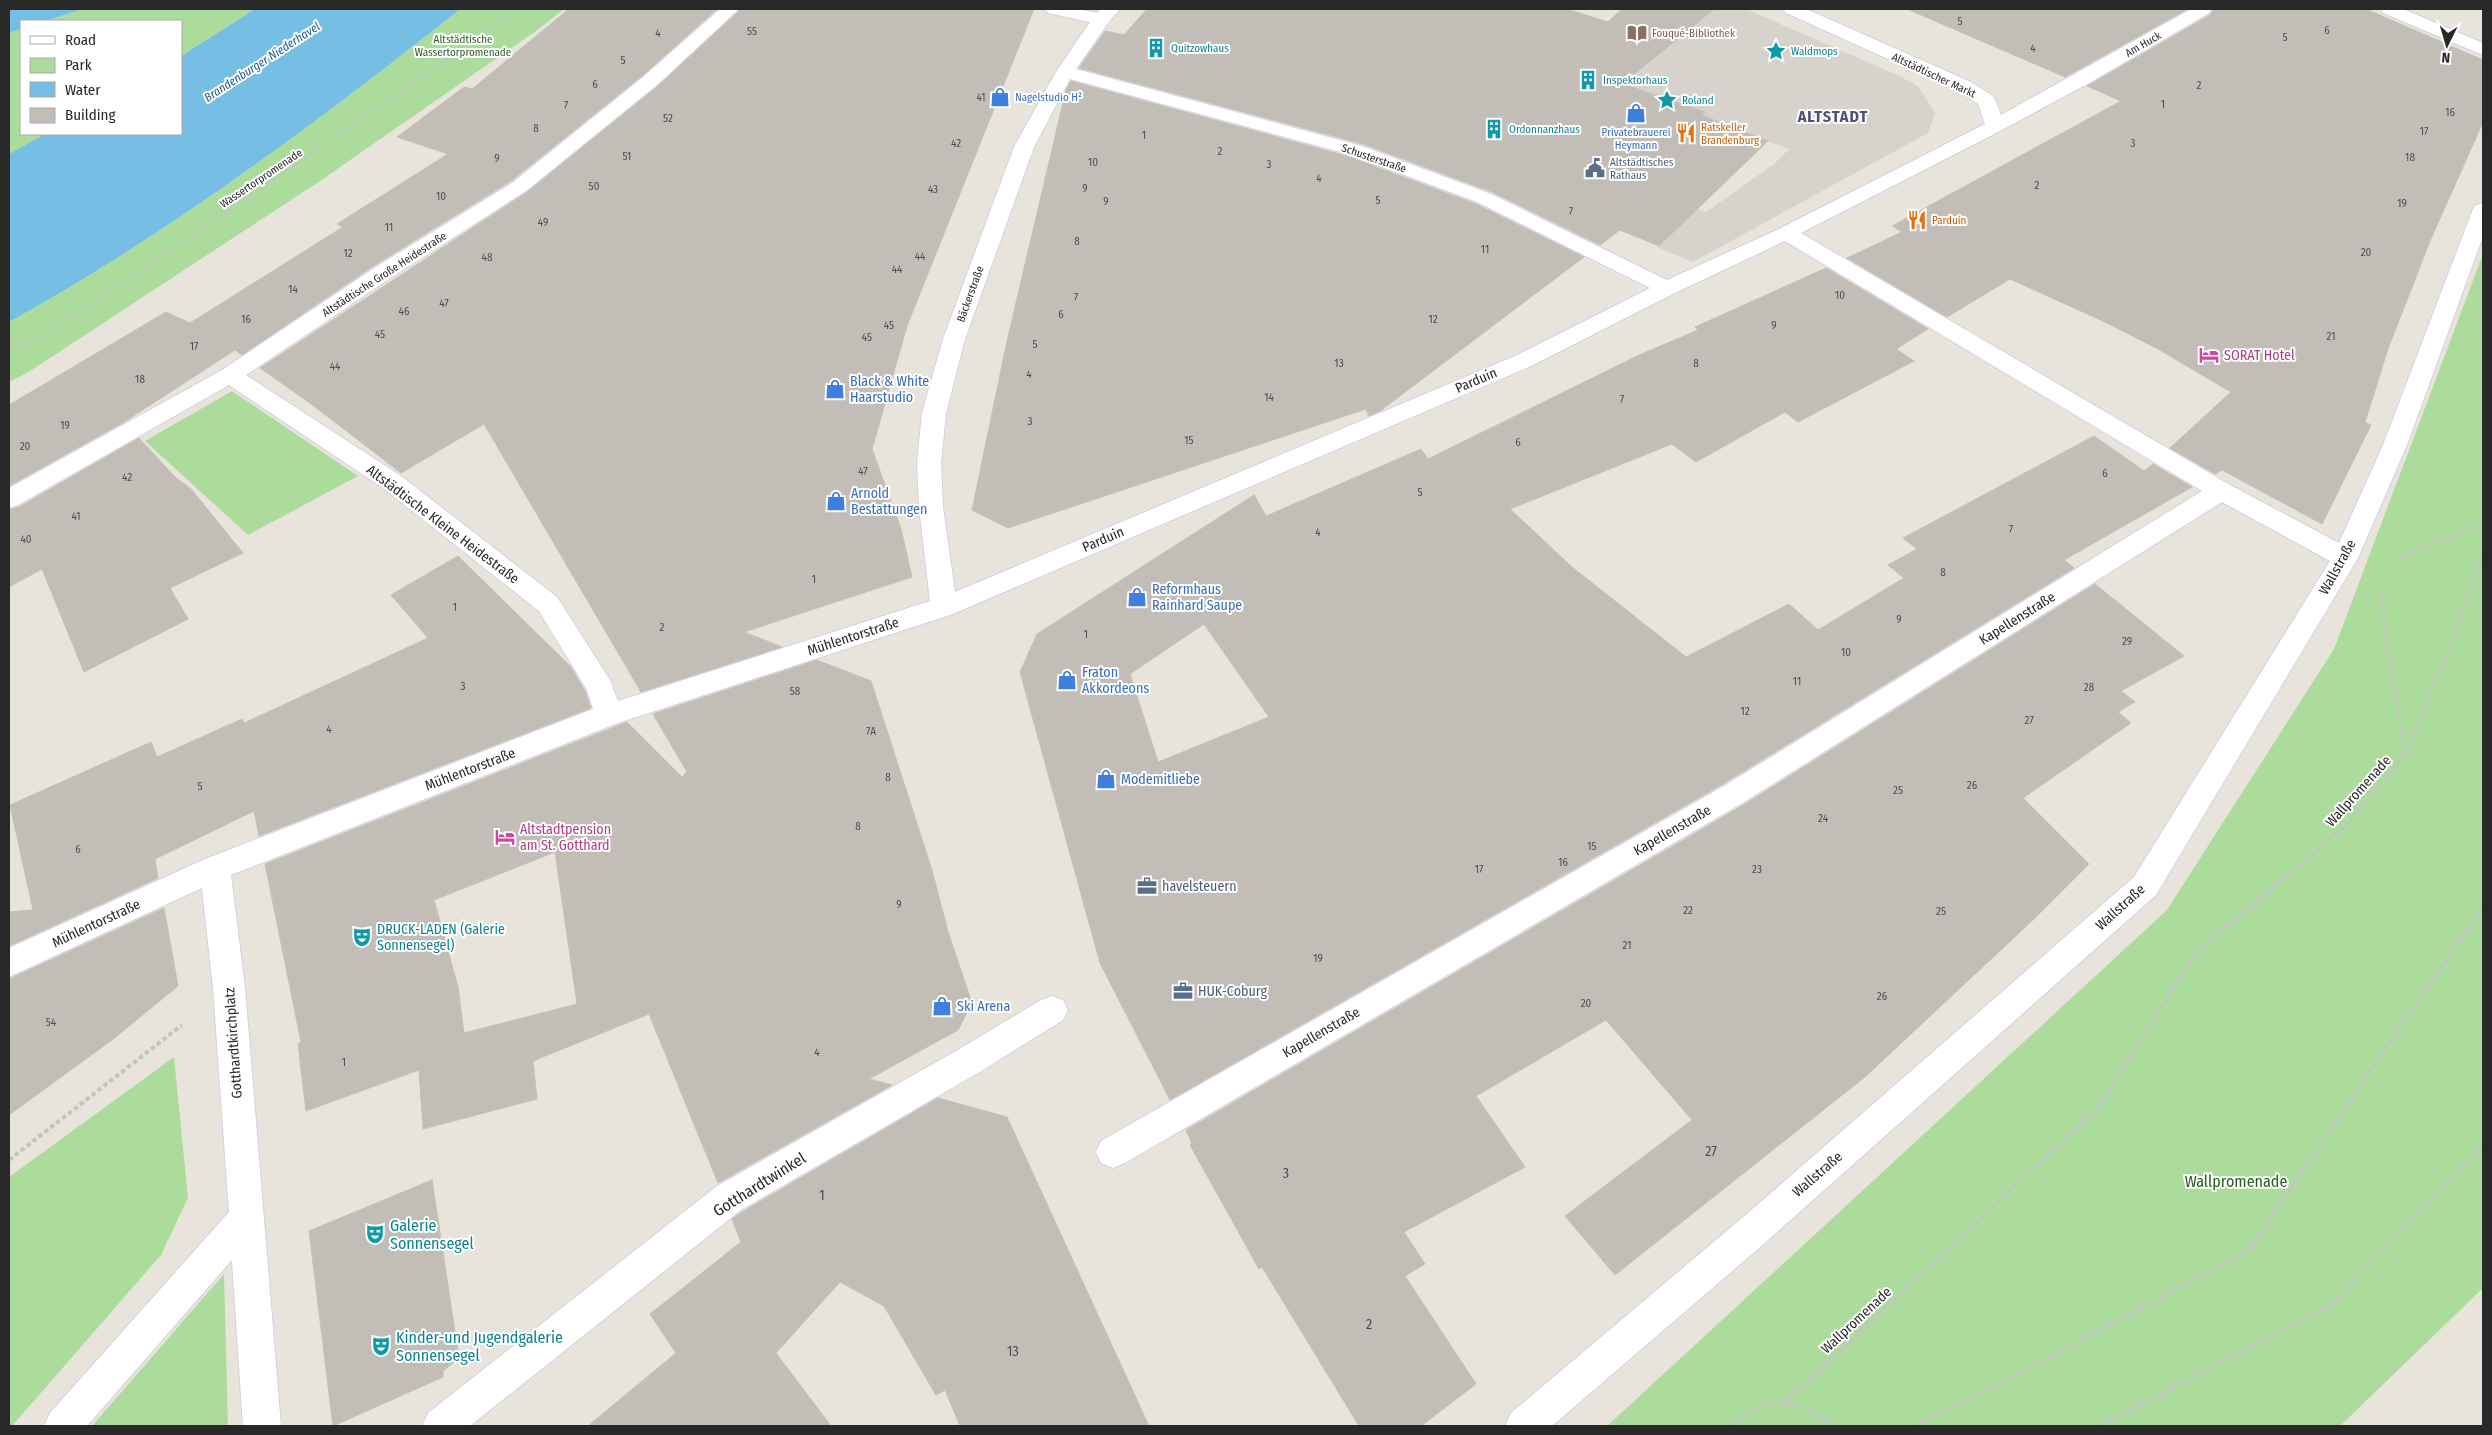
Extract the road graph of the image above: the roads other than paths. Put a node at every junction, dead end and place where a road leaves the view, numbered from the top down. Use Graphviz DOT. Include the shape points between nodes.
graph roads {
  1 [pos="730,9"];
  2 [pos="1054,9"];
  3 [pos="1792,9"];
  4 [pos="2203,9"];
  5 [pos="2389,9"];
  6 [pos="1106,14"];
  7 [pos="2483,50"];
  8 [pos="1065,72"];
  9 [pos="1995,126"];
  10 [pos="2483,210"];
  11 [pos="1786,233"];
  12 [pos="1667,288"];
  13 [pos="230,375"];
  14 [pos="2221,491"];
  15 [pos="9,499"];
  16 [pos="2345,558"];
  17 [pos="944,607"];
  18 [pos="609,715"];
  19 [pos="216,868"];
  20 [pos="9,963"];
  21 [pos="1052,1010"];
  22 [pos="1113,1152"];
  23 [pos="246,1218"];
  24 [pos="64,1426"];
  25 [pos="262,1426"];
  26 [pos="441,1426"];
  27 [pos="1524,1426"];
  1 -- 13 [label="street, Altstädtische Große Heidestraße" via="650,81 520,188 384,272"];
  2 -- 6 [label="street"];
  3 -- 9 [label="street, Altstädtischer Markt" via="1964,86 1987,101"];
  4 -- 9 [label="street, Am Huck"];
  5 -- 7 [label="street"];
  6 -- 8 [label="street, Bäckerstraße"];
  8 -- 12 [label="street, Schusterstraße" via="1355,150 1484,198"];
  8 -- 17 [label="street, Bäckerstraße" via="1024,147 954,338 934,413 928,463"];
  9 -- 11 [label="street, Parduin"];
  10 -- 16 [label="street, Wallstraße" via="2395,445"];
  11 -- 12 [label="street, Parduin"];
  11 -- 14 [label="street"];
  12 -- 17 [label="street, Parduin" via="1523,361"];
  13 -- 15 [label="street, Altstädtische Große Heidestraße"];
  13 -- 18 [label="street, Altstädtische Kleine Heidestraße" via="392,482 548,604 600,688"];
  14 -- 16 [label="street"];
  14 -- 22 [label="street, Kapellenstraße" via="1734,794"];
  16 -- 27 [label="street, Wallstraße" via="2145,886 1754,1230"];
  17 -- 18 [label="street, Mühlentorstraße"];
  18 -- 19 [label="street, Mühlentorstraße"];
  19 -- 20 [label="street, Mühlentorstraße"];
  19 -- 23 [label="street, Gotthardtkirchplatz" via="229,988"];
  21 -- 26 [label="street, Gotthardtwinkel" via="729,1198"];
  23 -- 24 [label="street"];
  23 -- 25 [label="street, Gotthardtkirchplatz"];
}
